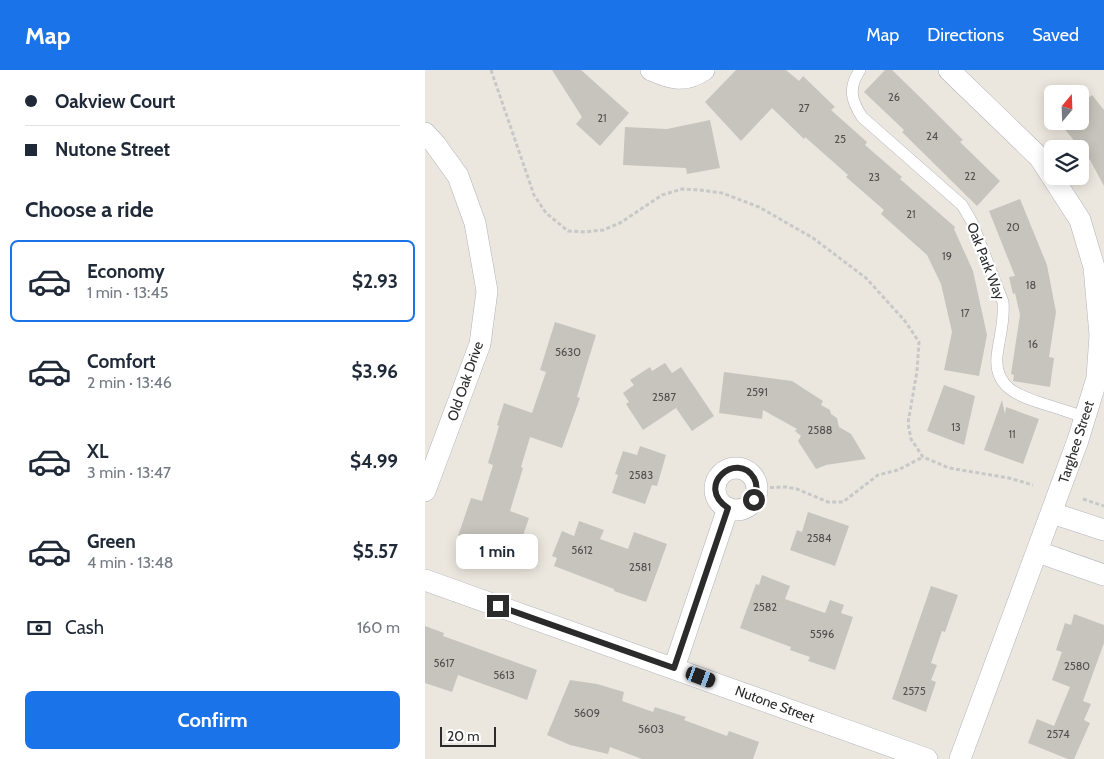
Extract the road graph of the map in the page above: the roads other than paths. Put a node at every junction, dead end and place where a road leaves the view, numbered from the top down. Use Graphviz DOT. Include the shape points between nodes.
graph roads {
  1 [pos="651,70"];
  2 [pos="704,70"];
  3 [pos="860,70"];
  4 [pos="949,70"];
  5 [pos="425,133"];
  6 [pos="1099,275"];
  7 [pos="1085,417"];
  8 [pos="425,491"];
  9 [pos="728,508"];
  10 [pos="1052,513"];
  11 [pos="1104,530"];
  12 [pos="1038,552"];
  13 [pos="1104,575"];
  14 [pos="425,580"];
  15 [pos="674,668"];
  16 [pos="927,759"];
  17 [pos="960,759"];
  1 -- 2 [label="street" via="667,78 693,78"];
  3 -- 7 [label="lane, Oak Park Way" via="852,89 853,103 862,117 962,205 972,222 1003,302 997,358 998,374 1007,388 1020,396"];
  4 -- 6 [label="street, Targhee Street" via="1040,158 1080,220"];
  5 -- 8 [label="street, Old Oak Drive" via="458,176 475,223 487,291 480,344"];
  6 -- 7 [label="street, Targhee Street" via="1097,378"];
  7 -- 10 [label="street, Targhee Street"];
  9 -- 9 [label="street" via="718,500 715,487 725,471 744,469 755,479 754,500 743,509"];
  9 -- 15 [label="street"];
  10 -- 11 [label="street"];
  10 -- 12 [label="street, Targhee Street"];
  12 -- 13 [label="street"];
  12 -- 17 [label="street, Targhee Street"];
  14 -- 15 [label="street, Nutone Street"];
  15 -- 16 [label="street, Nutone Street"];
}
